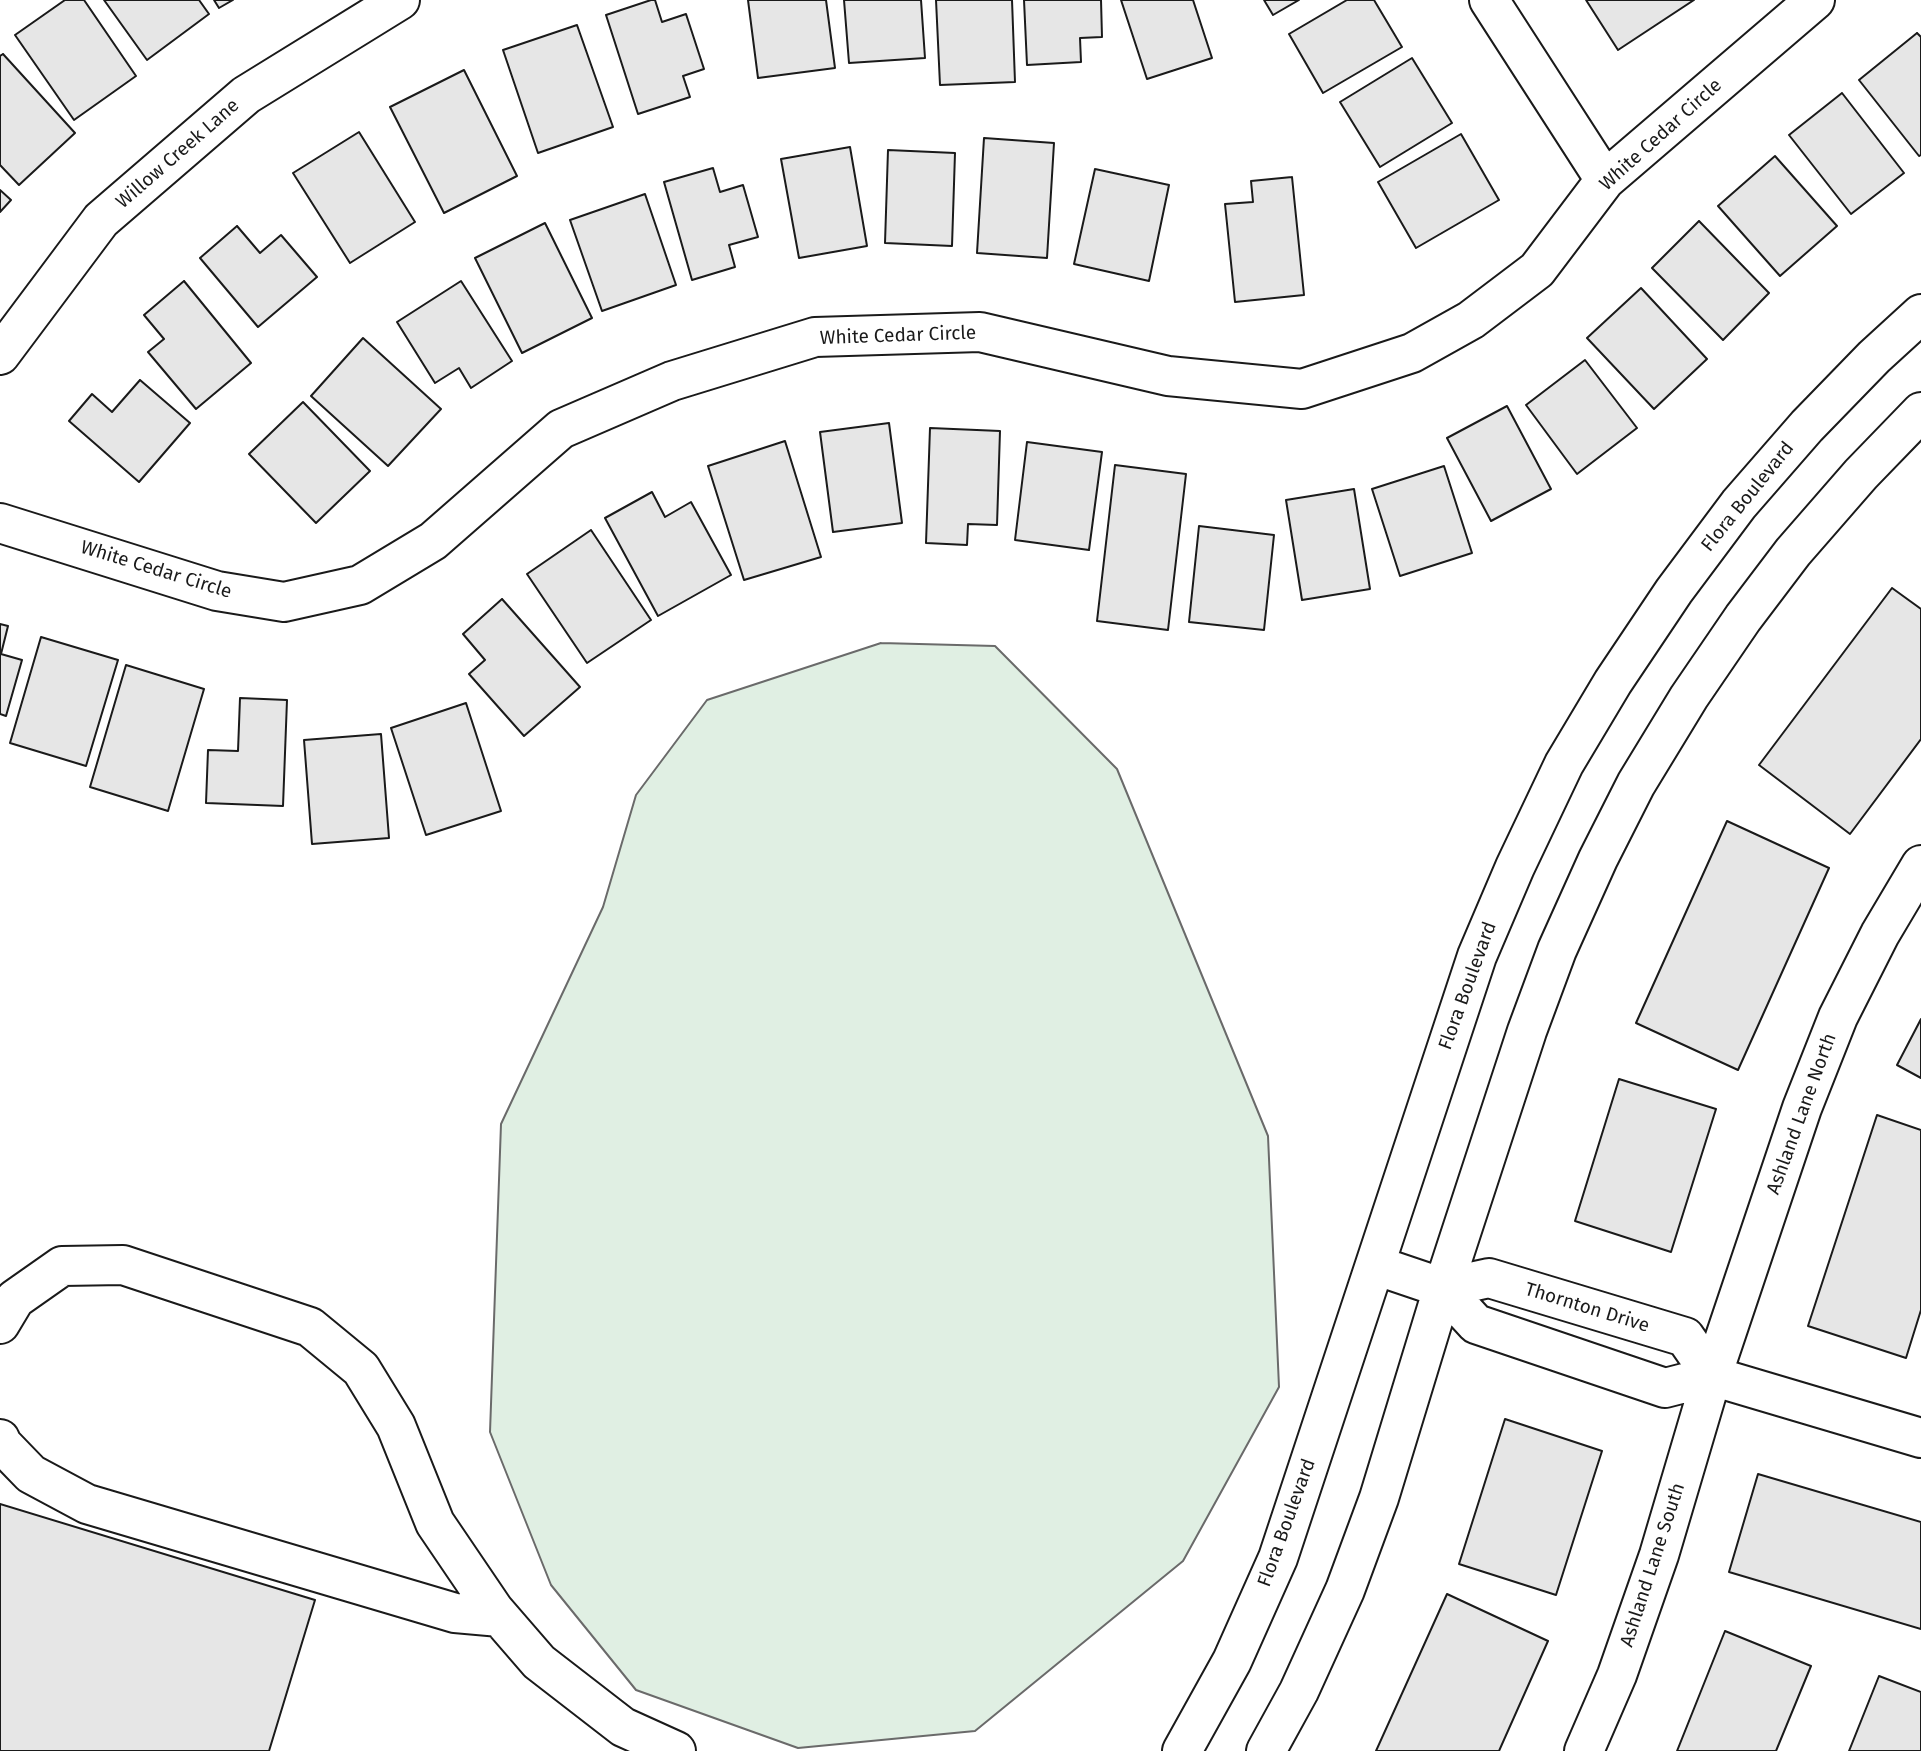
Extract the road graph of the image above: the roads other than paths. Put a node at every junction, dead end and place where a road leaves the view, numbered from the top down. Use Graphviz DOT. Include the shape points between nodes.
graph roads {
  1 [pos="400,0"];
  2 [pos="1489,0"];
  3 [pos="1815,0"];
  4 [pos="1605,180"];
  5 [pos="1921,314"];
  6 [pos="0,355"];
  7 [pos="1921,412"];
  8 [pos="0,523"];
  9 [pos="1921,865"];
  10 [pos="1375,1265"];
  11 [pos="1443,1288"];
  12 [pos="1570,1303"];
  13 [pos="0,1324"];
  14 [pos="1553,1350"];
  15 [pos="1712,1376"];
  16 [pos="1921,1438"];
  17 [pos="1,1443"];
  18 [pos="500,1617"];
  19 [pos="676,1751"];
  20 [pos="1182,1751"];
  21 [pos="1266,1751"];
  22 [pos="1584,1751"];
  1 -- 6 [label="street, Willow Creek Lane" via="246,95 101,220"];
  2 -- 4 [label="street"];
  3 -- 4 [label="street, White Cedar Circle"];
  4 -- 8 [label="street, White Cedar Circle" via="1537,270 1471,320 1412,353 1302,389 1168,376 980,332 814,337 672,381 561,429 433,541 360,585 284,603 217,592"];
  5 -- 10 [label="street, Flora Boulevard" via="1807,426 1739,504 1674,591 1564,764 1476,956"];
  7 -- 11 [label="street" via="1785,563 1689,698 1636,784 1557,950"];
  9 -- 15 [label="street, Ashland Lane North" via="1838,1017 1801,1108"];
  10 -- 11 [label="street"];
  10 -- 20 [label="street, Flora Boulevard" via="1278,1558 1232,1661"];
  11 -- 12 [label="street, Thornton Drive" via="1489,1278"];
  11 -- 14 [label="street" via="1476,1324"];
  11 -- 21 [label="street" via="1379,1498 1349,1579"];
  12 -- 14 [label="street"];
  12 -- 15 [label="street, Thornton Drive" via="1685,1336"];
  13 -- 18 [label="street" via="15,1299 62,1266 123,1265 310,1327 361,1369 396,1426 435,1522"];
  14 -- 15 [label="street" via="1665,1388"];
  15 -- 16 [label="street"];
  15 -- 22 [label="street, Ashland Lane South" via="1659,1555 1617,1675"];
  17 -- 18 [label="street" via="31,1474 88,1504 454,1613"];
  18 -- 19 [label="street" via="538,1662 624,1727"];
}
